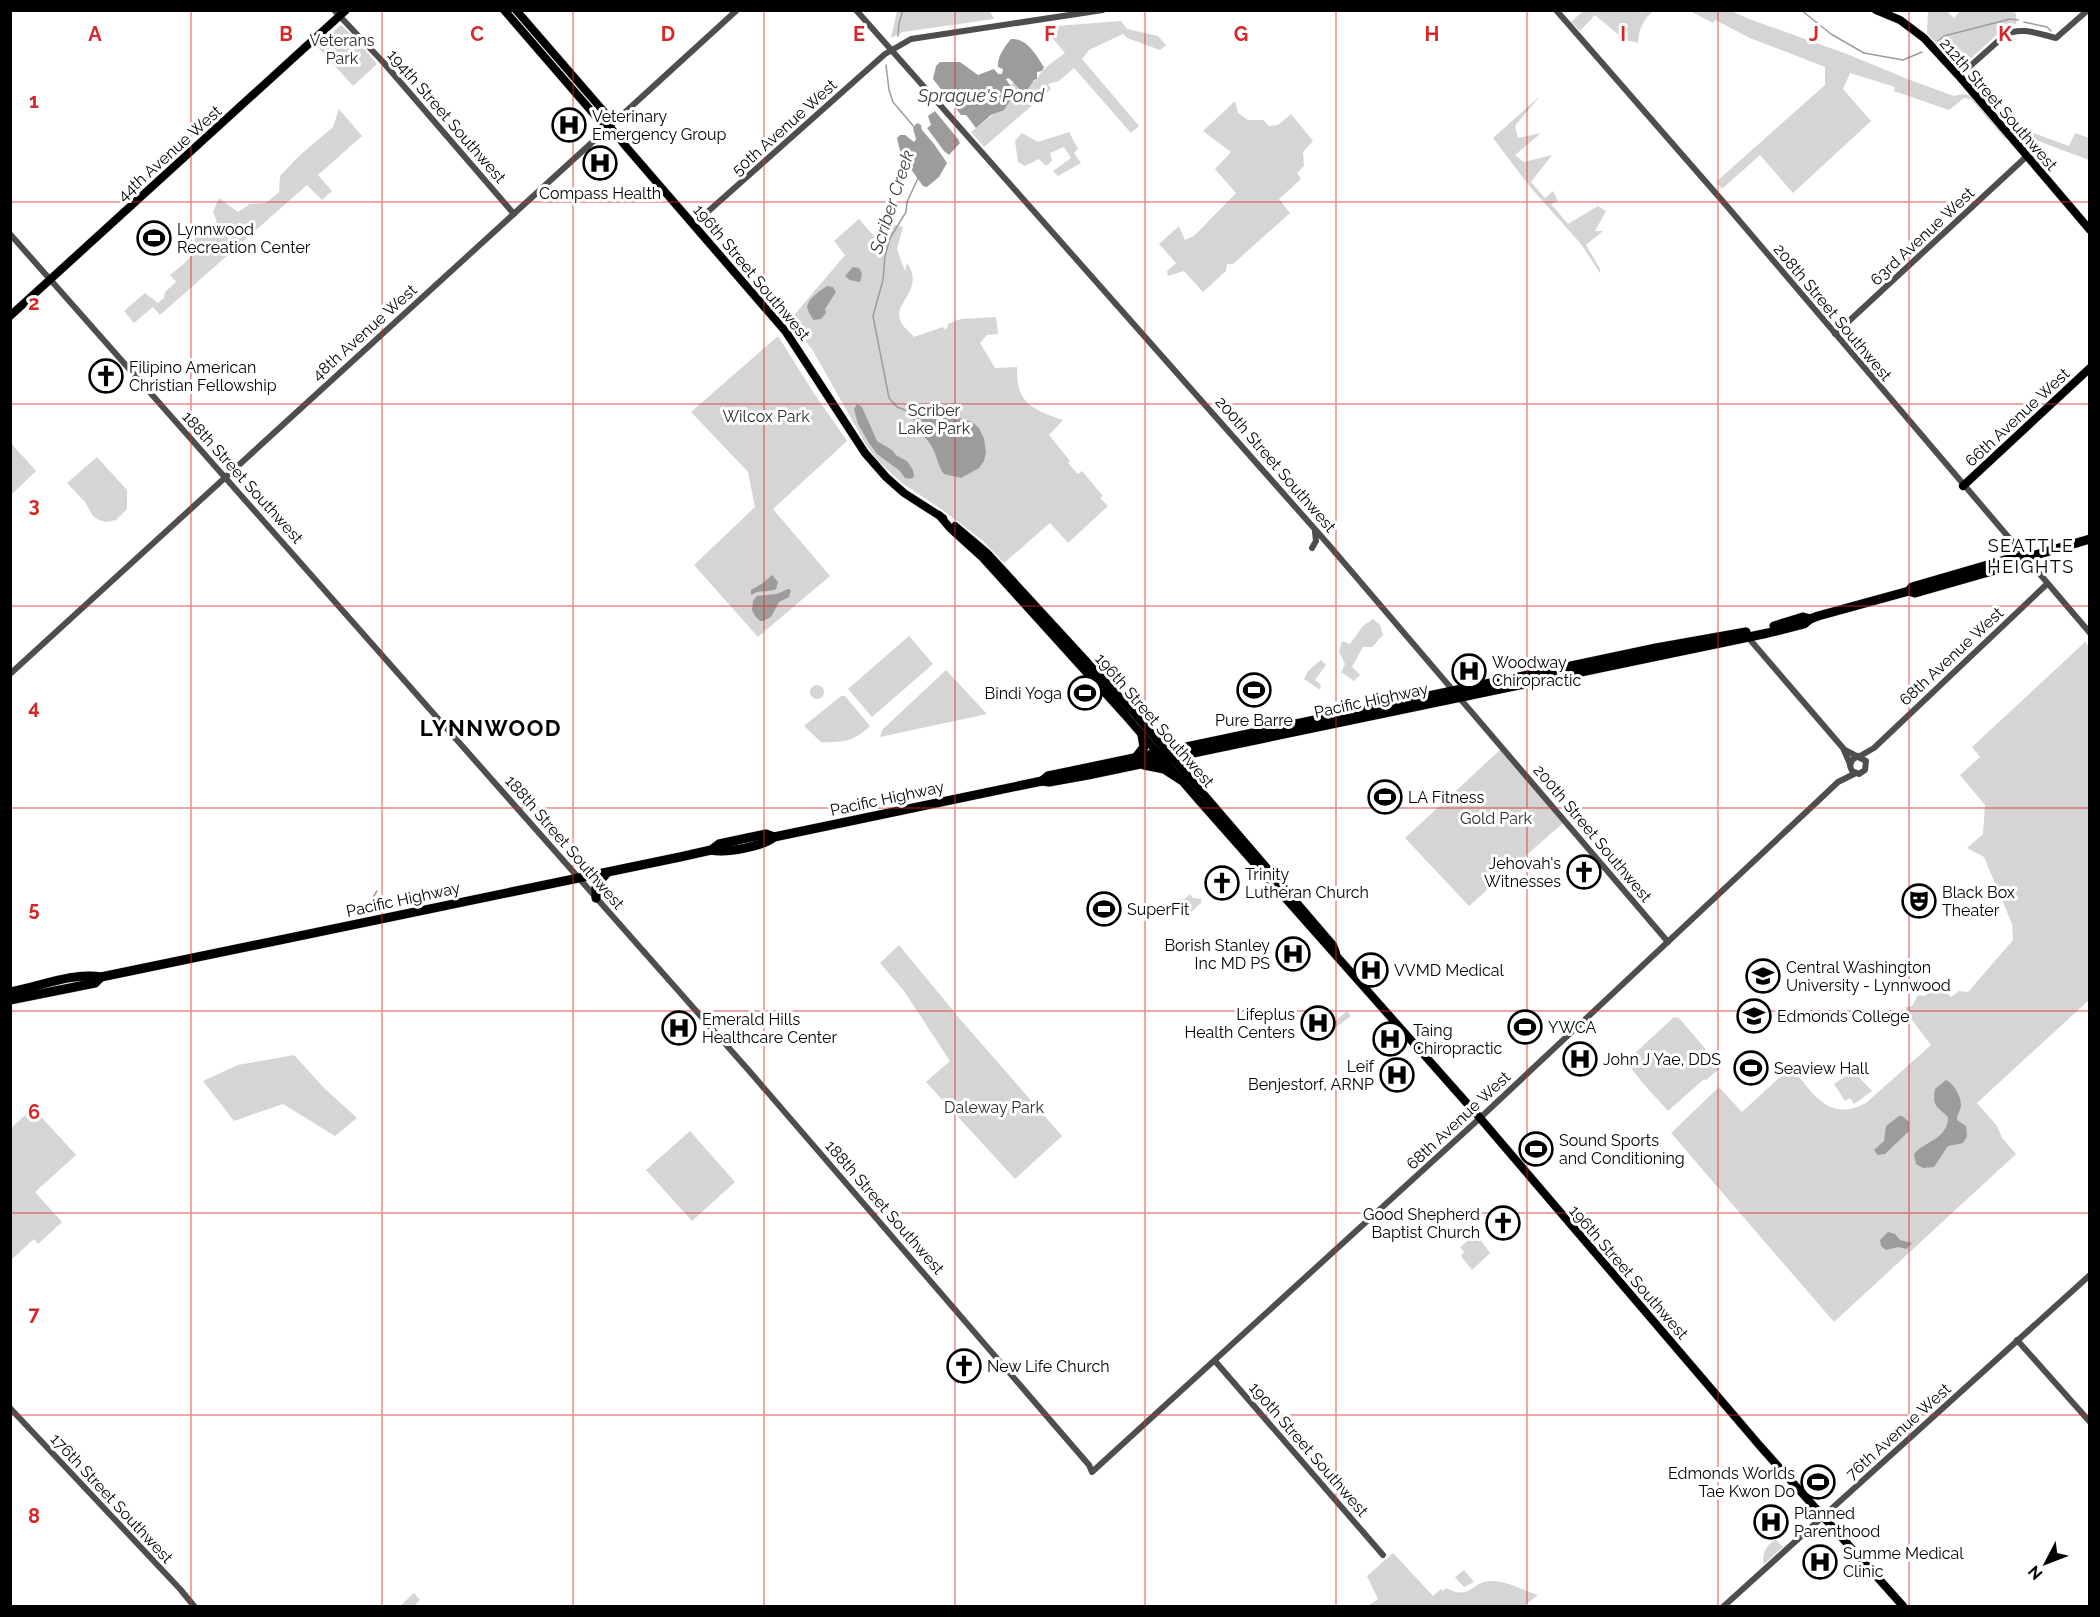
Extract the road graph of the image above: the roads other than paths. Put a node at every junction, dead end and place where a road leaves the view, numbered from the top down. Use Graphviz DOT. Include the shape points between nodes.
graph roads {
  1 [pos="504,10"];
  2 [pos="516,10"];
  3 [pos="737,10"];
  4 [pos="856,10"];
  5 [pos="1103,10"];
  6 [pos="1556,10"];
  7 [pos="1876,10"];
  8 [pos="2088,10"];
  9 [pos="340,12"];
  10 [pos="891,50"];
  11 [pos="1959,76"];
  12 [pos="610,127"];
  13 [pos="2027,156"];
  14 [pos="514,214"];
  15 [pos="694,224"];
  16 [pos="2090,230"];
  17 [pos="10,234"];
  18 [pos="50,279"];
  19 [pos="10,316"];
  20 [pos="1834,334"];
  21 [pos="2090,368"];
  22 [pos="225,477"];
  23 [pos="1964,486"];
  24 [pos="939,515"];
  25 [pos="950,528"];
  26 [pos="1314,528"];
  27 [pos="968,536"];
  28 [pos="2090,539"];
  29 [pos="1312,548"];
  30 [pos="2025,558"];
  31 [pos="2047,584"];
  32 [pos="1929,585"];
  33 [pos="2090,633"];
  34 [pos="1746,635"];
  35 [pos="1070,654"];
  36 [pos="1080,656"];
  37 [pos="10,674"];
  38 [pos="1101,687"];
  39 [pos="1112,689"];
  40 [pos="1457,693"];
  41 [pos="1142,735"];
  42 [pos="1843,748"];
  43 [pos="1874,748"];
  44 [pos="1191,753"];
  45 [pos="1164,755"];
  46 [pos="1859,756"];
  47 [pos="1136,760"];
  48 [pos="1867,763"];
  49 [pos="1850,765"];
  50 [pos="1856,773"];
  51 [pos="1183,777"];
  52 [pos="1838,783"];
  53 [pos="1201,803"];
  54 [pos="1216,810"];
  55 [pos="1244,847"];
  56 [pos="1256,866"];
  57 [pos="1266,867"];
  58 [pos="609,872"];
  59 [pos="578,878"];
  60 [pos="596,898"];
  61 [pos="1668,942"];
  62 [pos="1336,954"];
  63 [pos="97,976"];
  64 [pos="10,996"];
  65 [pos="1480,1118"];
  66 [pos="2090,1275"];
  67 [pos="2017,1340"];
  68 [pos="1215,1361"];
  69 [pos="10,1408"];
  70 [pos="2090,1422"];
  71 [pos="1092,1472"];
  72 [pos="1823,1517"];
  73 [pos="1383,1555"];
  74 [pos="194,1606"];
  75 [pos="1724,1606"];
  76 [pos="1903,1606"];
  1 -- 12 [label="main road, 196th Street Southwest" via="597,118"];
  2 -- 12 [label="main road, 196th Street Southwest" via="606,114"];
  3 -- 12 [label="street, 48th Avenue West"];
  4 -- 10 [label="street, 200th Street Southwest"];
  5 -- 10 [label="street, 50th Avenue West" via="926,36"];
  6 -- 20 [label="street, 208th Street Southwest"];
  7 -- 11 [label="main road, 212th Street Southwest" via="1917,31"];
  8 -- 11 [label="street" via="2056,38 2013,30"];
  9 -- 14 [label="street, 194th Street Southwest"];
  9 -- 18 [label="main road, 44th Avenue West"];
  10 -- 15 [label="street, 50th Avenue West"];
  10 -- 26 [label="street, 200th Street Southwest"];
  11 -- 13 [label="main road, 212th Street Southwest"];
  12 -- 14 [label="street, 48th Avenue West"];
  12 -- 15 [label="main road, 196th Street Southwest"];
  13 -- 16 [label="main road, 212th Street Southwest"];
  13 -- 20 [label="street, 63rd Avenue West"];
  14 -- 22 [label="street, 48th Avenue West"];
  15 -- 24 [label="main road, 196th Street Southwest" via="786,332 865,453 904,493"];
  17 -- 18 [label="street, 188th Street Southwest"];
  18 -- 19 [label="main road, 44th Avenue West"];
  18 -- 22 [label="street, 188th Street Southwest"];
  20 -- 23 [label="street, 208th Street Southwest"];
  21 -- 23 [label="main road, 66th Avenue West"];
  22 -- 37 [label="street, 48th Avenue West"];
  22 -- 59 [label="street, 188th Street Southwest"];
  23 -- 30 [label="street, 208th Street Southwest"];
  24 -- 25 [label="main road, 196th Street Southwest"];
  24 -- 27 [label="main road, 196th Street Southwest"];
  25 -- 27 [label="main road"];
  25 -- 35 [label="main road, 196th Street Southwest"];
  26 -- 29 [label="street" via="1316,541"];
  26 -- 40 [label="street, 200th Street Southwest"];
  27 -- 36 [label="main road, 196th Street Southwest"];
  28 -- 30 [label="highway, Pacific Highway"];
  30 -- 31 [label="street, 208th Street Southwest"];
  30 -- 32 [label="highway, Pacific Highway" via="2020,563"];
  30 -- 32 [label="highway, Pacific Highway" via="2015,557 1947,576"];
  31 -- 33 [label="street, 208th Street Southwest"];
  31 -- 43 [label="street, 68th Avenue West"];
  32 -- 34 [label="highway, Pacific Highway"];
  34 -- 40 [label="highway, Pacific Highway" via="1656,648"];
  34 -- 42 [label="street"];
  35 -- 36 [label="main road"];
  35 -- 38 [label="main road, 196th Street Southwest"];
  36 -- 39 [label="main road, 196th Street Southwest"];
  38 -- 39 [label="main road"];
  38 -- 41 [label="main road, 196th Street Southwest"];
  39 -- 45 [label="main road, 196th Street Southwest"];
  40 -- 44 [label="highway, Pacific Highway"];
  40 -- 45 [label="highway, Pacific Highway"];
  40 -- 61 [label="street, 200th Street Southwest"];
  41 -- 45 [label="main road, 196th Street Southwest"];
  41 -- 47 [label="highway" via="1144,747"];
  42 -- 46 [label="street"];
  42 -- 49 [label="street"];
  43 -- 46 [label="street, 68th Avenue West"];
  43 -- 48 [label="street, 68th Avenue West"];
  44 -- 45 [label="highway, Pacific Highway"];
  44 -- 51 [label="highway" via="1183,763"];
  45 -- 47 [label="highway, Pacific Highway"];
  45 -- 51 [label="main road, 196th Street Southwest"];
  46 -- 48 [label="street"];
  46 -- 49 [label="street"];
  47 -- 51 [label="highway"];
  47 -- 58 [label="highway, Pacific Highway" via="1049,782 774,837 768,843 722,852 711,850"];
  48 -- 50 [label="street" via="1865,770"];
  49 -- 50 [label="street"];
  49 -- 52 [label="street, 68th Avenue West"];
  50 -- 52 [label="street, 68th Avenue West"];
  51 -- 53 [label="main road, 196th Street Southwest"];
  51 -- 54 [label="main road, 196th Street Southwest"];
  52 -- 61 [label="street, 68th Avenue West"];
  53 -- 54 [label="main road"];
  53 -- 55 [label="main road, 196th Street Southwest"];
  54 -- 55 [label="main road, 196th Street Southwest"];
  55 -- 56 [label="main road, 196th Street Southwest"];
  55 -- 57 [label="main road, 196th Street Southwest"];
  56 -- 57 [label="main road"];
  56 -- 62 [label="main road, 196th Street Southwest"];
  57 -- 62 [label="main road, 196th Street Southwest" via="1333,945"];
  58 -- 59 [label="highway, Pacific Highway"];
  58 -- 60 [label="highway" via="596,885"];
  59 -- 60 [label="street, 188th Street Southwest"];
  59 -- 63 [label="highway, Pacific Highway"];
  60 -- 71 [label="street, 188th Street Southwest"];
  61 -- 65 [label="street, 68th Avenue West"];
  62 -- 65 [label="main road, 196th Street Southwest"];
  63 -- 64 [label="highway, Pacific Highway" via="64,980"];
  63 -- 64 [label="highway, Pacific Highway" via="95,983 80,987"];
  65 -- 68 [label="street, 68th Avenue West"];
  65 -- 72 [label="main road, 196th Street Southwest"];
  66 -- 67 [label="street, 76th Avenue West"];
  67 -- 70 [label="street"];
  67 -- 72 [label="street, 76th Avenue West"];
  68 -- 71 [label="street, 68th Avenue West"];
  68 -- 73 [label="street, 190th Street Southwest"];
  69 -- 74 [label="street, 176th Street Southwest"];
  72 -- 75 [label="street, 76th Avenue West"];
  72 -- 76 [label="main road, 196th Street Southwest"];
}
